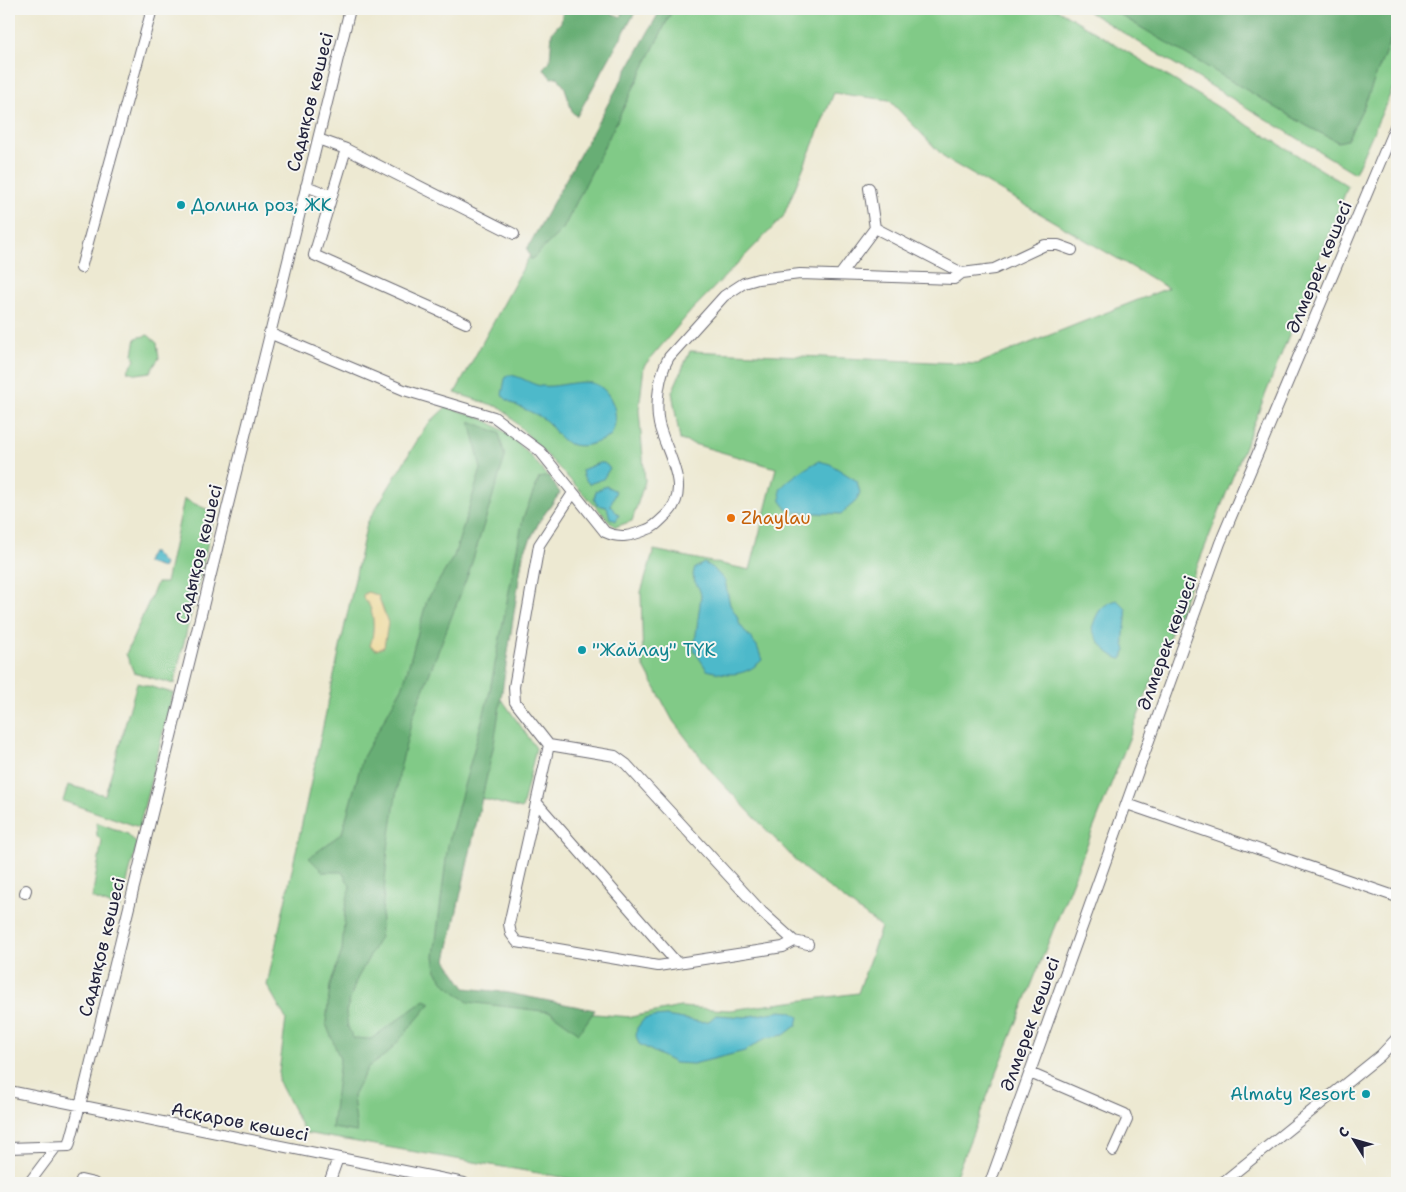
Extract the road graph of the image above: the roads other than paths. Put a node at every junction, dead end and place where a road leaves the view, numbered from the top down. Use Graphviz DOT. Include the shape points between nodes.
graph roads {
  1 [pos="152,9"];
  2 [pos="350,9"];
  3 [pos="1397,122"];
  4 [pos="318,139"];
  5 [pos="346,149"];
  6 [pos="306,186"];
  7 [pos="869,188"];
  8 [pos="332,196"];
  9 [pos="875,228"];
  10 [pos="514,234"];
  11 [pos="1072,250"];
  12 [pos="81,268"];
  13 [pos="962,273"];
  14 [pos="840,275"];
  15 [pos="466,322"];
  16 [pos="269,333"];
  17 [pos="573,493"];
  18 [pos="549,745"];
  19 [pos="537,803"];
  20 [pos="1127,804"];
  21 [pos="1397,897"];
  22 [pos="794,941"];
  23 [pos="808,944"];
  24 [pos="677,962"];
  25 [pos="1397,1038"];
  26 [pos="1030,1073"];
  27 [pos="9,1092"];
  28 [pos="80,1106"];
  29 [pos="56,1147"];
  30 [pos="9,1148"];
  31 [pos="1113,1151"];
  32 [pos="338,1158"];
  33 [pos="81,1180"];
  34 [pos="29,1183"];
  35 [pos="94,1183"];
  36 [pos="329,1183"];
  37 [pos="464,1183"];
  38 [pos="990,1183"];
  39 [pos="1222,1183"];
  1 -- 12 [label="street"];
  2 -- 4 [label="street, Садықов көшесі"];
  3 -- 20 [label="street, Әлмерек көшесі" via="1220,543"];
  4 -- 5 [label="street"];
  4 -- 6 [label="street, Садықов көшесі"];
  5 -- 8 [label="street"];
  5 -- 10 [label="street"];
  6 -- 8 [label="street"];
  6 -- 16 [label="street, Садықов көшесі"];
  7 -- 9 [label="street"];
  8 -- 15 [label="street" via="314,255"];
  9 -- 13 [label="street"];
  9 -- 14 [label="street"];
  11 -- 13 [label="street" via="1058,245 1045,246 994,269"];
  13 -- 14 [label="street" via="954,279 943,280"];
  14 -- 17 [label="street" via="772,276 744,283 724,296 669,357 660,377 659,421 674,463 678,487 676,503 668,515 652,528 624,537 614,536 605,532"];
  16 -- 17 [label="street" via="404,390 494,417 540,451"];
  16 -- 28 [label="street, Садықов көшесі"];
  17 -- 18 [label="street" via="539,545 514,687 516,702"];
  18 -- 19 [label="street"];
  18 -- 22 [label="street" via="615,756 626,764 756,905"];
  19 -- 24 [label="street"];
  19 -- 24 [label="street" via="509,924 510,934 517,942 658,966"];
  20 -- 21 [label="street"];
  20 -- 26 [label="street, Әлмерек көшесі"];
  22 -- 23 [label="street"];
  22 -- 24 [label="street" via="783,947"];
  25 -- 39 [label="street" via="1380,1056"];
  26 -- 31 [label="street" via="1125,1114 1127,1120"];
  26 -- 38 [label="street, Әлмерек көшесі"];
  27 -- 28 [label="street, Асқаров көшесі"];
  28 -- 29 [label="street, Садықов көшесі" via="69,1146"];
  28 -- 32 [label="street, Асқаров көшесі"];
  29 -- 30 [label="street"];
  29 -- 34 [label="street"];
  32 -- 36 [label="street"];
  32 -- 37 [label="street, Асқаров көшесі"];
  33 -- 35 [label="street"];
}
